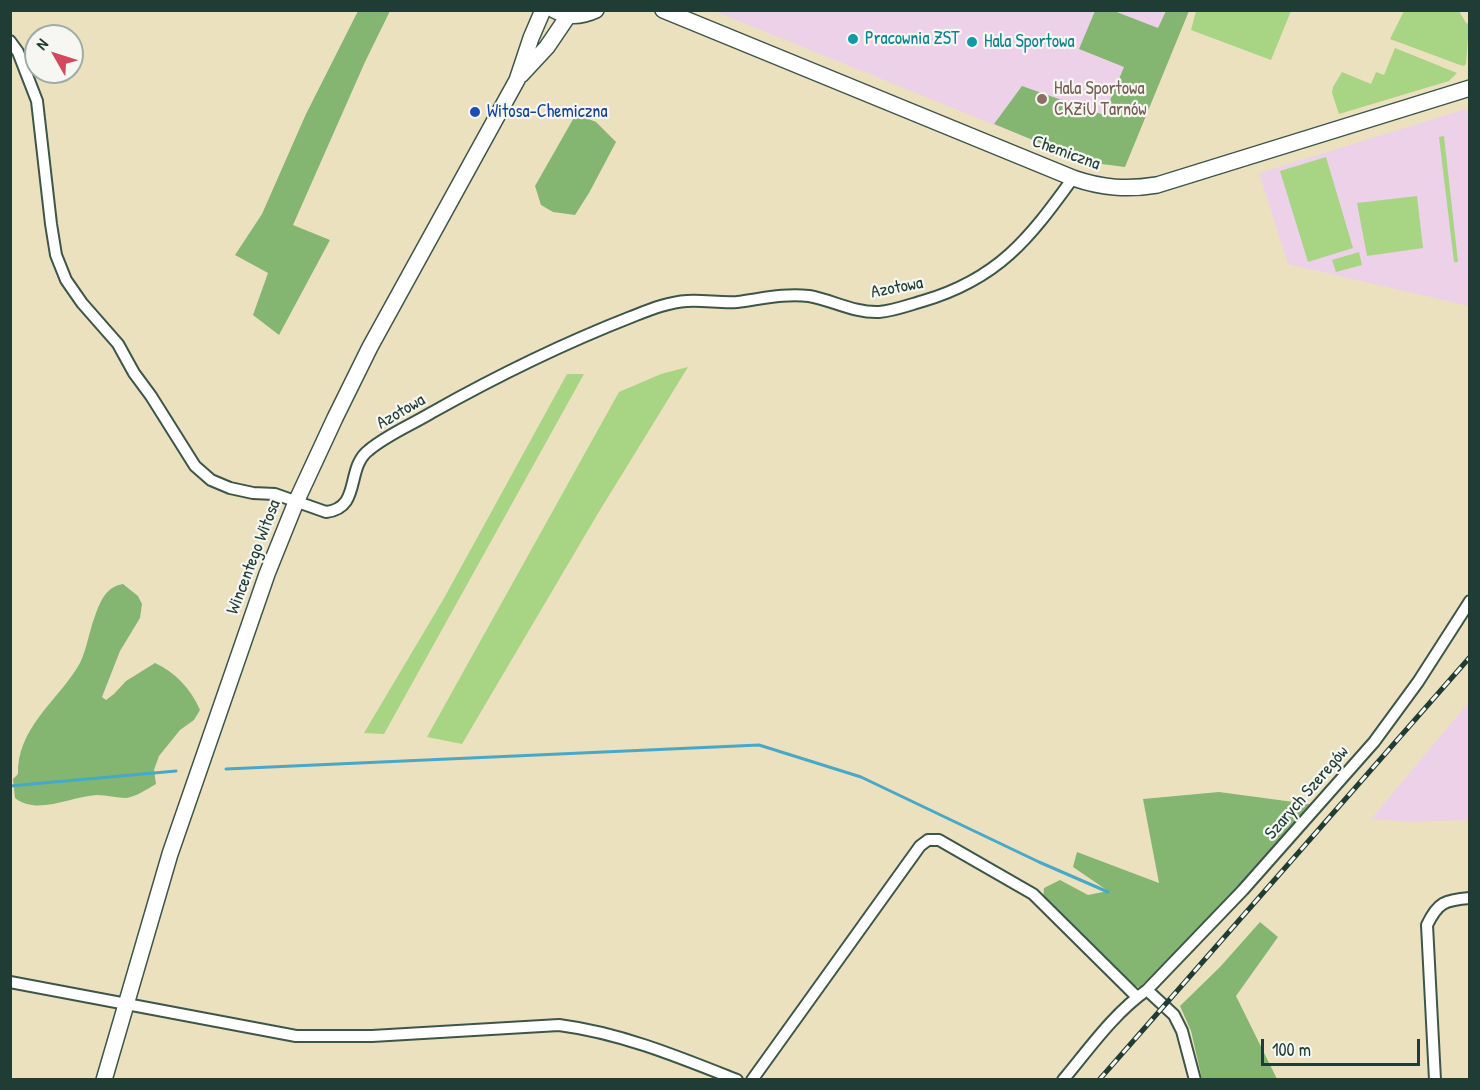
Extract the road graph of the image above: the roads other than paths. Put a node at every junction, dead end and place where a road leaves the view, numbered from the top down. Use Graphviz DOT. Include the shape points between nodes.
graph roads {
  1 [pos="543,10"];
  2 [pos="596,10"];
  3 [pos="663,10"];
  4 [pos="561,13"];
  5 [pos="10,41"];
  6 [pos="517,80"];
  7 [pos="1470,88"];
  8 [pos="1073,178"];
  9 [pos="296,502"];
  10 [pos="1470,601"];
  11 [pos="1470,898"];
  12 [pos="10,982"];
  13 [pos="1147,990"];
  14 [pos="1137,998"];
  15 [pos="127,1003"];
  16 [pos="710,1075"];
  17 [pos="104,1080"];
  18 [pos="737,1080"];
  19 [pos="752,1080"];
  20 [pos="1063,1080"];
  21 [pos="1195,1080"];
  22 [pos="1435,1080"];
  1 -- 6 [label="main road, Wincentego Witosa"];
  2 -- 4 [label="main road" via="578,16"];
  3 -- 8 [label="main road, Chemiczna"];
  4 -- 6 [label="main road, Wincentego Witosa" via="547,47"];
  5 -- 9 [label="street, Azotowa" via="37,101 52,235 66,280 118,344 195,466 211,480 230,488 275,494"];
  6 -- 9 [label="main road, Wincentego Witosa" via="370,347"];
  7 -- 8 [label="main road, Chemiczna" via="1157,185 1113,188"];
  8 -- 9 [label="street, Azotowa" via="1017,248 993,269 943,295 880,312 789,294 734,302 669,304 526,363 388,438 359,460 350,495 344,505 333,511"];
  9 -- 15 [label="main road, Wincentego Witosa" via="267,574 170,854"];
  10 -- 13 [label="street, Szarych Szeregów" via="1374,742"];
  11 -- 22 [label="street" via="1442,903 1427,924"];
  12 -- 15 [label="street"];
  13 -- 14 [label="street, Szarych Szeregów"];
  13 -- 21 [label="street" via="1174,1015"];
  14 -- 19 [label="street" via="1033,894 939,840 928,840"];
  14 -- 20 [label="street, Szarych Szeregów"];
  15 -- 16 [label="street" via="296,1036 372,1036 559,1025 610,1035"];
  15 -- 17 [label="main road, Wincentego Witosa"];
  16 -- 18 [label="street"];
}
